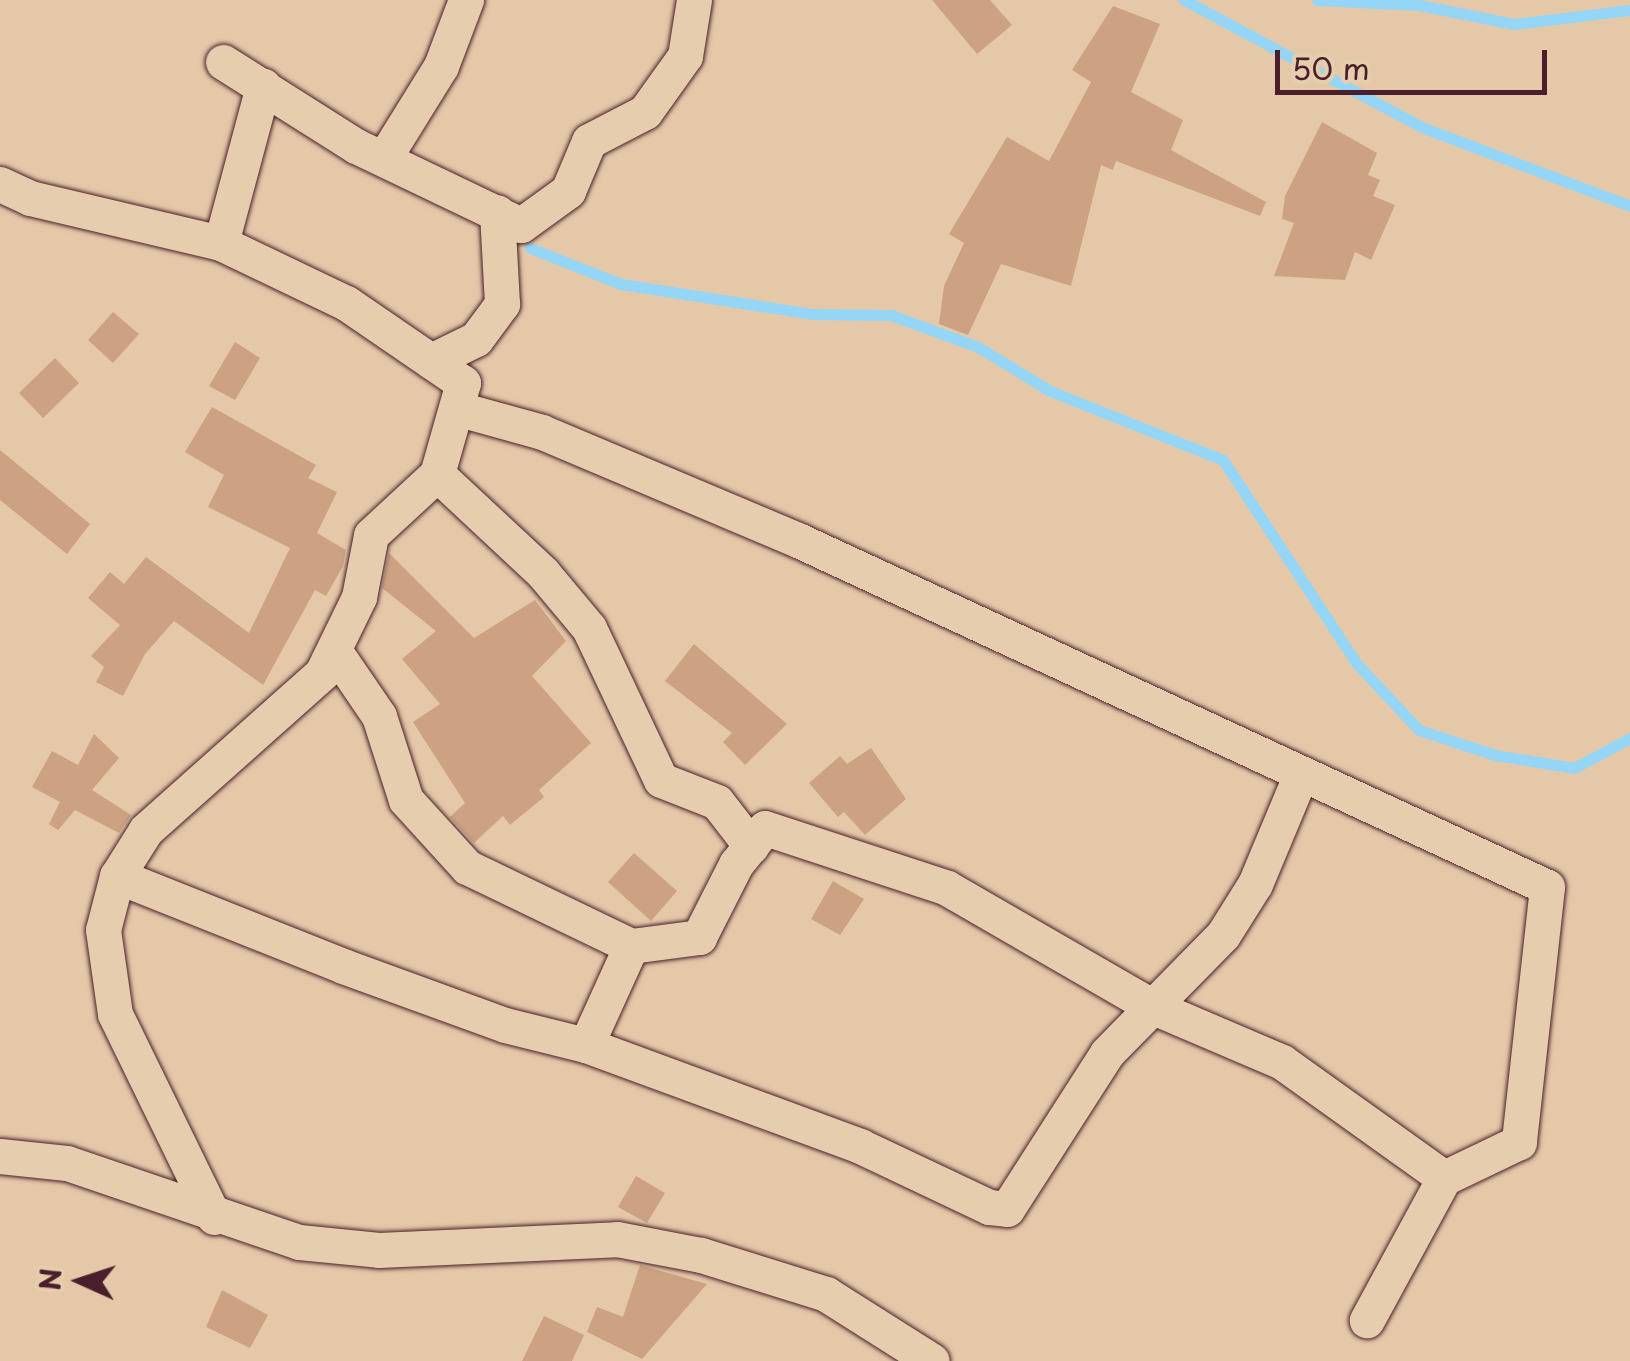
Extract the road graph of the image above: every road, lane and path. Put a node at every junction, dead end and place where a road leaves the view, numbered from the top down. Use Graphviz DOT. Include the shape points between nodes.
graph roads {
  1 [pos="466,0"];
  2 [pos="694,0"];
  3 [pos="223,62"];
  4 [pos="262,86"];
  5 [pos="384,158"];
  6 [pos="0,184"];
  7 [pos="497,212"];
  8 [pos="220,243"];
  9 [pos="431,361"];
  10 [pos="459,408"];
  11 [pos="437,474"];
  12 [pos="334,650"];
  13 [pos="1301,774"];
  14 [pos="751,846"];
  15 [pos="117,876"];
  16 [pos="631,946"];
  17 [pos="1151,1006"];
  18 [pos="586,1045"];
  19 [pos="0,1156"];
  20 [pos="1444,1178"];
  21 [pos="214,1217"];
  22 [pos="1367,1320"];
  23 [pos="932,1361"];
  1 -- 5 [label="street" via="441,66"];
  2 -- 7 [label="street" via="685,56 645,112 589,141 568,191 536,219 521,225"];
  3 -- 4 [label="street"];
  4 -- 5 [label="street"];
  4 -- 8 [label="street"];
  5 -- 7 [label="street"];
  6 -- 8 [label="street" via="30,198"];
  7 -- 9 [label="street" via="502,304 476,339"];
  8 -- 9 [label="street" via="346,302"];
  9 -- 10 [label="street" via="463,383"];
  10 -- 11 [label="street"];
  10 -- 13 [label="street" via="542,432 800,540"];
  11 -- 12 [label="street" via="371,534 360,597"];
  11 -- 14 [label="street" via="543,573 589,628 660,780 717,802"];
  12 -- 15 [label="street" via="322,673 146,830"];
  12 -- 16 [label="street" via="378,716 406,800 467,867"];
  13 -- 17 [label="street" via="1255,884 1222,936"];
  13 -- 20 [label="street" via="1547,887 1519,1142"];
  14 -- 16 [label="street" via="699,936"];
  14 -- 17 [label="street" via="766,828 947,888"];
  15 -- 18 [label="street" via="505,1025"];
  15 -- 21 [label="street" via="103,930 115,1014"];
  16 -- 18 [label="street"];
  17 -- 18 [label="street" via="1097,1066 1007,1210 860,1146"];
  17 -- 20 [label="street" via="1282,1062"];
  19 -- 21 [label="street" via="67,1163"];
  20 -- 22 [label="street"];
  21 -- 23 [label="street" via="299,1242 379,1250 617,1240 701,1255 826,1294"];
}
